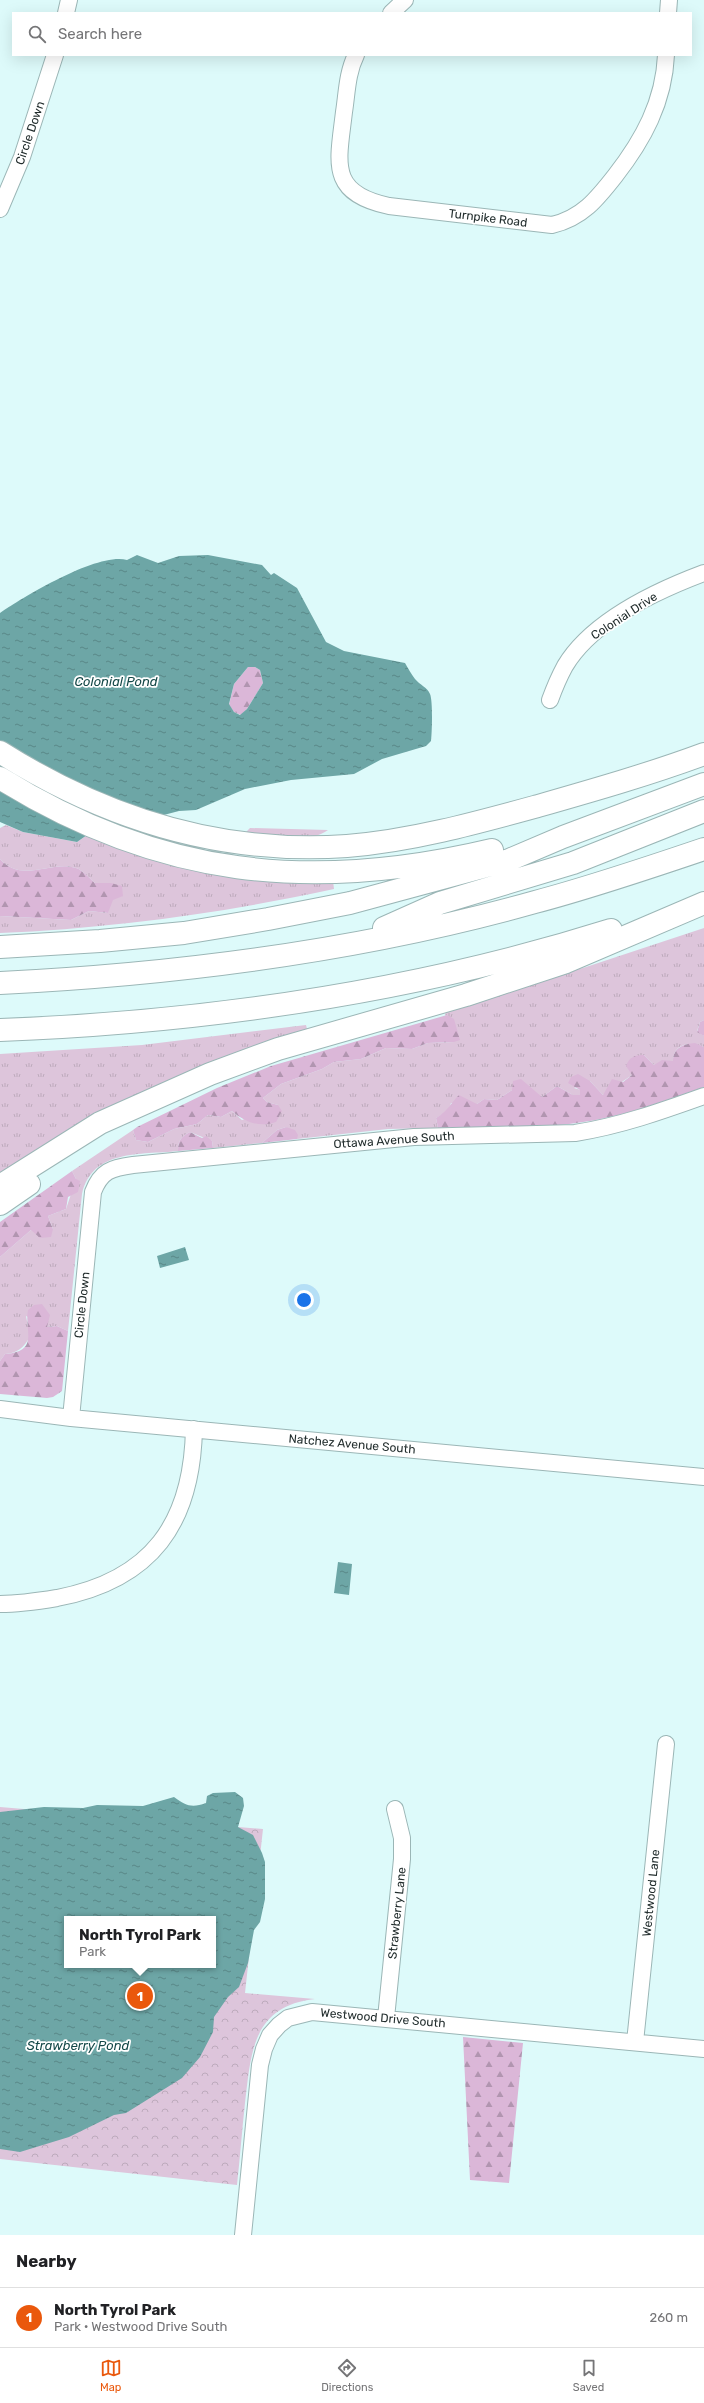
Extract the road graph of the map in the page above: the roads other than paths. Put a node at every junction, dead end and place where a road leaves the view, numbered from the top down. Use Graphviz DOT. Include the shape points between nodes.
graph roads {
  1 [pos="69,0"];
  2 [pos="405,0"];
  3 [pos="669,0"];
  4 [pos="66,12"];
  5 [pos="393,12"];
  6 [pos="668,12"];
  7 [pos="55,56"];
  8 [pos="356,56"];
  9 [pos="666,56"];
  10 [pos="0,209"];
  11 [pos="704,573"];
  12 [pos="550,700"];
  13 [pos="0,752"];
  14 [pos="704,754"];
  15 [pos="0,778"];
  16 [pos="704,784"];
  17 [pos="704,811"];
  18 [pos="563,837"];
  19 [pos="704,849"];
  20 [pos="704,899"];
  21 [pos="704,903"];
  22 [pos="349,944"];
  23 [pos="0,947"];
  24 [pos="0,983"];
  25 [pos="0,1030"];
  26 [pos="162,1094"];
  27 [pos="704,1096"];
  28 [pos="0,1186"];
  29 [pos="93,1192"];
  30 [pos="0,1204"];
  31 [pos="0,1409"];
  32 [pos="71,1418"];
  33 [pos="194,1429"];
  34 [pos="704,1476"];
  35 [pos="0,1604"];
  36 [pos="666,1744"];
  37 [pos="395,1809"];
  38 [pos="386,2018"];
  39 [pos="635,2042"];
  40 [pos="704,2049"];
  41 [pos="243,2235"];
  1 -- 4 [label="street"];
  2 -- 5 [label="street"];
  3 -- 6 [label="street"];
  7 -- 10 [label="street, Circle Down" via="22,157"];
  8 -- 9 [label="street, Turnpike Road" via="349,75 339,151 341,174 353,192 374,203 389,206 552,225 576,217 586,210 636,149 653,117 661,93"];
  11 -- 12 [label="street, Colonial Drive" via="639,602 591,636 564,667"];
  13 -- 14 [label="highway" via="43,778 102,807 166,829 243,843 284,846 347,846 426,834 488,820 568,797"];
  15 -- 18 [label="highway" via="49,807 110,834 195,861 240,868 308,873 387,870"];
  16 -- 18 [label="highway"];
  17 -- 22 [label="highway" via="573,863 440,903"];
  18 -- 23 [label="highway" via="509,860 350,903 184,933 100,942"];
  19 -- 22 [label="highway" via="535,902 412,932"];
  20 -- 25 [label="highway" via="521,955 356,991 183,1017"];
  21 -- 26 [label="highway" via="566,962 466,995 250,1058"];
  22 -- 24 [label="highway" via="200,967 117,976"];
  26 -- 28 [label="highway" via="100,1123"];
  26 -- 30 [label="highway"];
  27 -- 29 [label="street, Ottawa Avenue South" via="601,1129 414,1137 126,1166 107,1171 97,1182"];
  29 -- 32 [label="street, Circle Down"];
  31 -- 32 [label="street, Natchez Avenue South"];
  32 -- 33 [label="street, Natchez Avenue South"];
  33 -- 34 [label="street, Natchez Avenue South"];
  33 -- 35 [label="street" via="189,1480 180,1508 165,1536 142,1561 112,1580 71,1595"];
  36 -- 39 [label="street, Westwood Lane"];
  37 -- 38 [label="street, Strawberry Lane" via="402,1838 402,1859"];
  38 -- 39 [label="street, Westwood Drive South"];
  38 -- 41 [label="street, Westwood Drive South" via="312,2012 288,2018 270,2036 260,2065"];
  39 -- 40 [label="street, Westwood Drive South"];
}
